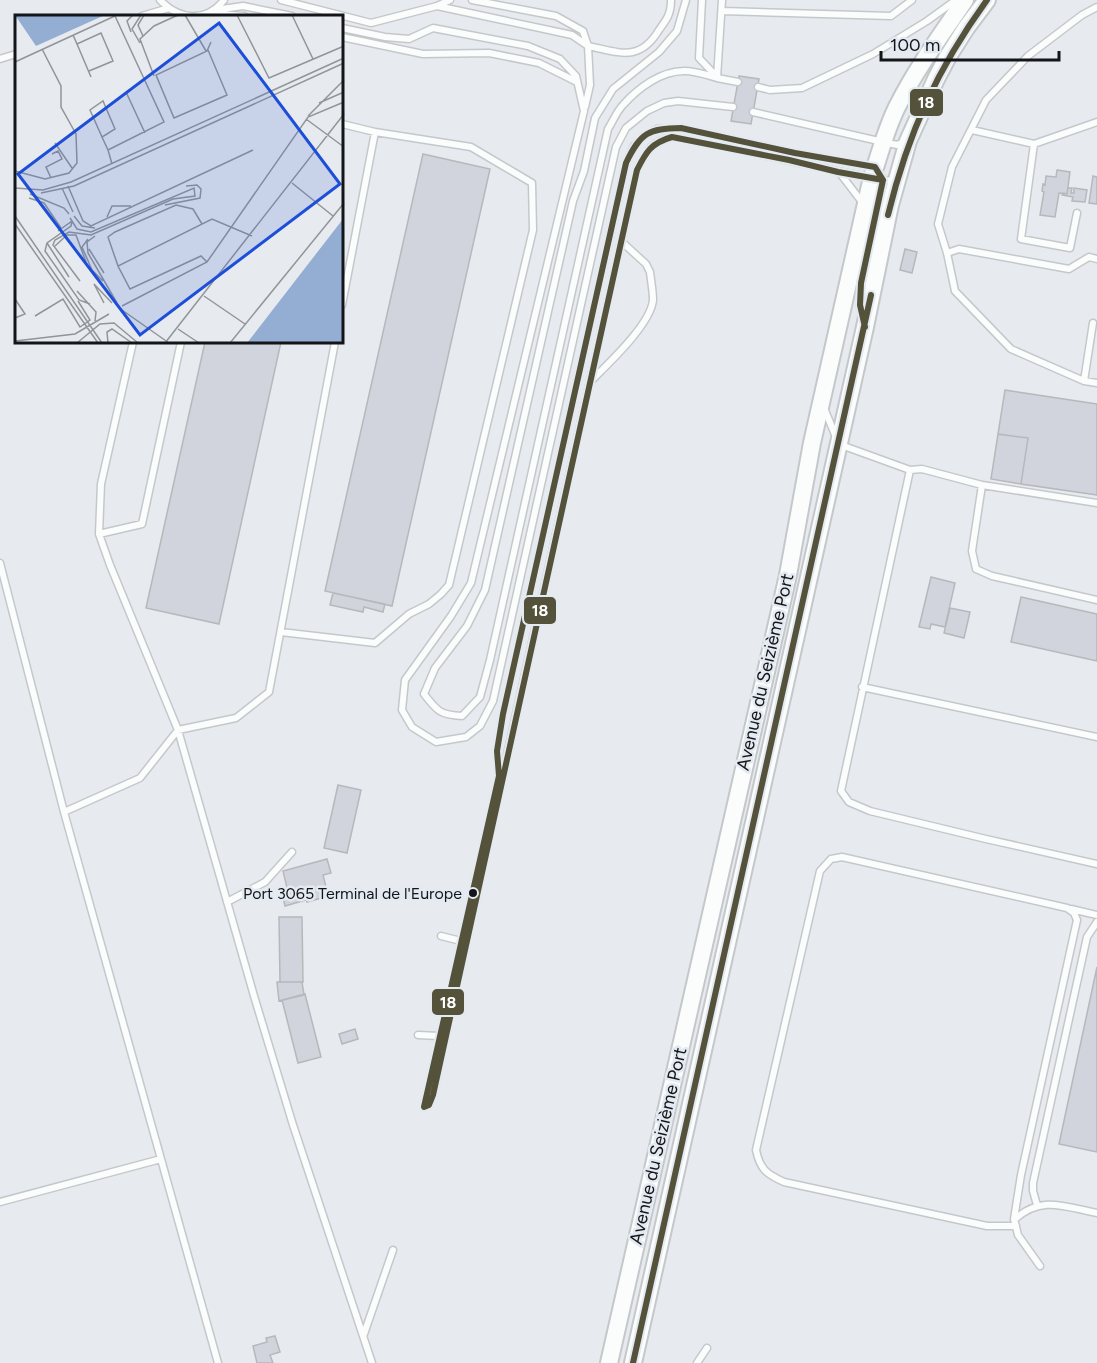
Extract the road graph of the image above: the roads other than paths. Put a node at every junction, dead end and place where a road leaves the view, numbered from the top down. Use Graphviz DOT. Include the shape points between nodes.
graph roads {
  1 [pos="160,0"];
  2 [pos="224,0"];
  3 [pos="281,0"];
  4 [pos="450,0"];
  5 [pos="472,0"];
  6 [pos="671,0"];
  7 [pos="686,0"];
  8 [pos="702,0"];
  9 [pos="722,0"];
  10 [pos="912,0"];
  11 [pos="956,0"];
  12 [pos="965,0"];
  13 [pos="987,0"];
  14 [pos="437,6"];
  15 [pos="1097,7"];
  16 [pos="169,8"];
  17 [pos="211,11"];
  18 [pos="722,11"];
  19 [pos="145,15"];
  20 [pos="184,15"];
  21 [pos="200,15"];
  22 [pos="237,15"];
  23 [pos="286,15"];
  24 [pos="340,15"];
  25 [pos="344,16"];
  26 [pos="344,28"];
  27 [pos="344,37"];
  28 [pos="588,46"];
  29 [pos="15,54"];
  30 [pos="0,59"];
  31 [pos="717,78"];
  32 [pos="577,82"];
  33 [pos="738,82"];
  34 [pos="758,87"];
  35 [pos="733,107"];
  36 [pos="584,111"];
  37 [pos="753,112"];
  38 [pos="1097,122"];
  39 [pos="344,124"];
  40 [pos="972,130"];
  41 [pos="375,132"];
  42 [pos="908,141"];
  43 [pos="883,142"];
  44 [pos="1034,144"];
  45 [pos="838,172"];
  46 [pos="882,176"];
  47 [pos="865,205"];
  48 [pos="1077,213"];
  49 [pos="622,242"];
  50 [pos="947,254"];
  51 [pos="1097,258"];
  52 [pos="344,295"];
  53 [pos="1093,323"];
  54 [pos="133,344"];
  55 [pos="181,344"];
  56 [pos="335,344"];
  57 [pos="1084,381"];
  58 [pos="590,382"];
  59 [pos="1097,383"];
  60 [pos="821,401"];
  61 [pos="838,444"];
  62 [pos="910,470"];
  63 [pos="982,485"];
  64 [pos="1097,503"];
  65 [pos="99,534"];
  66 [pos="0,563"];
  67 [pos="1097,600"];
  68 [pos="280,632"];
  69 [pos="862,687"];
  70 [pos="178,730"];
  71 [pos="1097,737"];
  72 [pos="501,777"];
  73 [pos="64,812"];
  74 [pos="292,852"];
  75 [pos="1097,864"];
  76 [pos="227,902"];
  77 [pos="1067,908"];
  78 [pos="1097,915"];
  79 [pos="1097,922"];
  80 [pos="441,936"];
  81 [pos="461,942"];
  82 [pos="418,1035"];
  83 [pos="440,1036"];
  84 [pos="161,1159"];
  85 [pos="0,1202"];
  86 [pos="1037,1205"];
  87 [pos="1097,1213"];
  88 [pos="1015,1223"];
  89 [pos="393,1250"];
  90 [pos="1040,1266"];
  91 [pos="363,1335"];
  92 [pos="707,1348"];
  93 [pos="218,1363"];
  94 [pos="372,1363"];
  95 [pos="609,1363"];
  96 [pos="633,1363"];
  97 [pos="697,1363"];
  1 -- 16 [label="lane"];
  2 -- 17 [label="lane"];
  3 -- 24 [label="lane"];
  4 -- 14 [label="lane"];
  5 -- 28 [label="lane" via="556,16 583,31"];
  6 -- 28 [label="lane" via="671,13 642,50 624,53"];
  7 -- 31 [label="lane" via="677,31 659,52 613,89 595,118 485,590 467,626 435,668 424,694 434,708 447,715 462,716 480,697 608,129 622,105 664,75 683,71"];
  8 -- 31 [label="lane" via="699,58"];
  9 -- 18 [label="lane"];
  10 -- 18 [label="lane" via="891,16"];
  11 -- 34 [label="lane" via="873,54 802,88"];
  12 -- 43 [label="main road, Avenue du Seizième Port" via="917,71"];
  13 -- 42 [label="main road, Avenue du Seizième Port" via="947,58"];
  14 -- 25 [label="lane" via="371,23"];
  14 -- 28 [label="lane" via="572,34"];
  15 -- 40 [label="lane" via="1028,56 986,100"];
  16 -- 19 [label="lane"];
  16 -- 20 [label="lane"];
  17 -- 21 [label="lane"];
  17 -- 22 [label="lane"];
  17 -- 23 [label="lane" via="243,6"];
  18 -- 31 [label="lane"];
  26 -- 32 [label="lane" via="409,39 433,28 528,46 560,59"];
  27 -- 32 [label="lane" via="423,54 489,54 539,63"];
  28 -- 36 [label="lane" via="590,85"];
  29 -- 30 [label="lane"];
  31 -- 33 [label="lane"];
  32 -- 36 [label="lane"];
  35 -- 36 [label="lane" via="664,103 626,128 616,147 493,701 480,726 466,737 436,742 411,727 402,710 405,681 471,584"];
  37 -- 43 [label="lane"];
  38 -- 44 [label="lane"];
  39 -- 41 [label="lane"];
  40 -- 44 [label="lane"];
  40 -- 50 [label="lane" via="952,167 938,224"];
  41 -- 52 [label="lane"];
  41 -- 68 [label="lane" via="471,147 532,183 533,230 448,585 375,644"];
  42 -- 43 [label="lane" via="897,145"];
  42 -- 46 [label="main road, Avenue du Seizième Port"];
  43 -- 46 [label="main road, Avenue du Seizième Port"];
  44 -- 48 [label="lane" via="1021,239 1070,248"];
  45 -- 46 [label="lane"];
  45 -- 47 [label="lane"];
  45 -- 49 [label="lane" via="672,137 658,140 647,151 638,170"];
  46 -- 47 [label="main road, Avenue du Seizième Port"];
  46 -- 61 [label="main road, Avenue du Seizième Port" via="890,205"];
  46 -- 72 [label="lane" via="681,128 657,129 634,146 626,163 503,714 497,751"];
  47 -- 60 [label="main road, Avenue du Seizième Port"];
  49 -- 58 [label="lane"];
  49 -- 58 [label="lane" via="646,264 653,302 629,343"];
  50 -- 51 [label="lane" via="959,249 1069,270 1089,257"];
  50 -- 57 [label="lane" via="956,291 1011,349"];
  53 -- 57 [label="lane"];
  54 -- 65 [label="lane" via="102,484"];
  55 -- 65 [label="lane" via="142,524"];
  56 -- 68 [label="lane"];
  57 -- 59 [label="lane"];
  58 -- 72 [label="lane"];
  60 -- 61 [label="lane"];
  60 -- 95 [label="main road, Avenue du Seizième Port" via="788,575"];
  61 -- 62 [label="lane"];
  61 -- 96 [label="main road, Avenue du Seizième Port"];
  62 -- 63 [label="lane" via="922,469"];
  62 -- 69 [label="lane"];
  63 -- 64 [label="lane"];
  63 -- 67 [label="lane" via="972,551 976,569"];
  65 -- 70 [label="lane"];
  66 -- 73 [label="lane"];
  68 -- 70 [label="lane" via="269,692 236,718"];
  69 -- 71 [label="lane"];
  69 -- 75 [label="lane" via="841,791 849,802"];
  70 -- 73 [label="lane" via="140,778"];
  70 -- 76 [label="lane"];
  72 -- 81 [label="lane"];
  72 -- 83 [label="lane" via="433,1095 424,1107"];
  73 -- 84 [label="lane"];
  74 -- 76 [label="lane" via="265,882"];
  76 -- 91 [label="lane" via="293,1125"];
  77 -- 78 [label="lane"];
  77 -- 88 [label="lane" via="1077,920 1021,1175"];
  77 -- 88 [label="lane" via="842,857 831,859 820,871 756,1150 764,1170 784,1182 987,1226"];
  79 -- 86 [label="lane" via="1087,937 1033,1183"];
  80 -- 81 [label="lane"];
  81 -- 83 [label="lane"];
  82 -- 83 [label="lane"];
  84 -- 85 [label="lane"];
  84 -- 93 [label="lane"];
  86 -- 87 [label="lane" via="1048,1203"];
  86 -- 88 [label="lane" via="1025,1210"];
  88 -- 90 [label="lane" via="1018,1235"];
  89 -- 91 [label="lane"];
  91 -- 94 [label="lane"];
  92 -- 97 [label="lane"];
}
